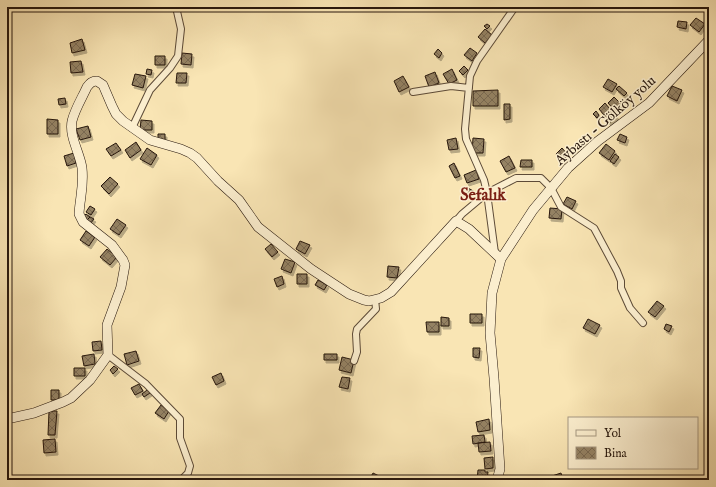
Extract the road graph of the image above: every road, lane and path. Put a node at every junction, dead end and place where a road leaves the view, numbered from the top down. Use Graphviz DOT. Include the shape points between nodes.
graph roads {
  1 [pos="176,7"];
  2 [pos="515,7"];
  3 [pos="709,40"];
  4 [pos="469,88"];
  5 [pos="413,92"];
  6 [pos="132,128"];
  7 [pos="550,188"];
  8 [pos="487,193"];
  9 [pos="456,221"];
  10 [pos="498,256"];
  11 [pos="375,299"];
  12 [pos="643,323"];
  13 [pos="108,354"];
  14 [pos="354,361"];
  15 [pos="7,419"];
  16 [pos="181,480"];
  17 [pos="497,480"];
  1 -- 6 [label="street" via="181,29 178,56 150,90"];
  2 -- 4 [label="street" via="477,61 470,76"];
  3 -- 7 [label="street, Aybastı - Gölköy yolu" via="649,103 598,141"];
  4 -- 5 [label="street" via="451,86"];
  4 -- 8 [label="street" via="466,138"];
  6 -- 11 [label="street" via="150,140 190,153 239,200 258,227 311,269 349,294 364,300"];
  6 -- 13 [label="street" via="116,114 103,85 97,80 90,82 72,120 73,138 80,159 83,182 79,214 83,222 112,245 125,265 121,287 107,325"];
  7 -- 8 [label="street" via="541,178 516,178"];
  7 -- 10 [label="street, Aybastı - Gölköy yolu"];
  7 -- 12 [label="street" via="561,207 594,228 618,271 621,288 630,308"];
  8 -- 9 [label="street"];
  8 -- 10 [label="street"];
  9 -- 10 [label="street" via="469,229"];
  9 -- 11 [label="street" via="391,292"];
  10 -- 17 [label="street, Aybastı - Gölköy yolu" via="492,293 490,333 500,469"];
  11 -- 14 [label="street" via="376,309 357,328 357,352"];
  13 -- 15 [label="street" via="90,380 71,398 34,413"];
  13 -- 16 [label="street" via="146,384 180,419 180,438 190,466 188,473"];
}
